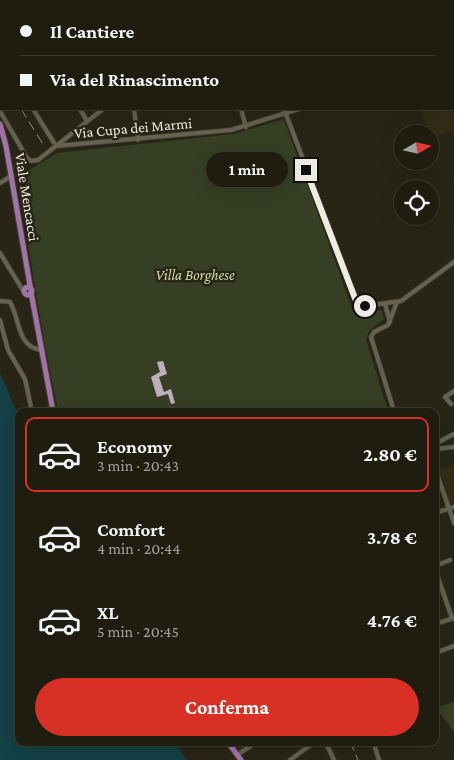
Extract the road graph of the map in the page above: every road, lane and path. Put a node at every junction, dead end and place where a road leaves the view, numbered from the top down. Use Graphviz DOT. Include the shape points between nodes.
graph roads {
  1 [pos="34,110"];
  2 [pos="81,110"];
  3 [pos="101,110"];
  4 [pos="134,110"];
  5 [pos="241,110"];
  6 [pos="284,110"];
  7 [pos="296,110"];
  8 [pos="0,111"];
  9 [pos="286,114"];
  10 [pos="87,121"];
  11 [pos="0,124"];
  12 [pos="246,127"];
  13 [pos="138,140"];
  14 [pos="56,146"];
  15 [pos="11,176"];
  16 [pos="0,183"];
  17 [pos="0,253"];
  18 [pos="454,262"];
  19 [pos="27,291"];
  20 [pos="0,301"];
  21 [pos="397,302"];
  22 [pos="385,304"];
  23 [pos="0,320"];
  24 [pos="390,322"];
  25 [pos="41,350"];
  26 [pos="454,391"];
  27 [pos="452,404"];
  28 [pos="31,407"];
  29 [pos="52,408"];
  30 [pos="393,408"];
  31 [pos="454,434"];
  32 [pos="439,442"];
  33 [pos="454,447"];
  34 [pos="439,449"];
  35 [pos="439,479"];
  36 [pos="454,507"];
  37 [pos="449,508"];
  38 [pos="439,512"];
  39 [pos="454,523"];
  40 [pos="450,560"];
  41 [pos="439,566"];
  42 [pos="439,579"];
  43 [pos="453,618"];
  44 [pos="439,623"];
  45 [pos="454,646"];
  46 [pos="439,652"];
  47 [pos="231,746"];
  48 [pos="252,746"];
  49 [pos="310,746"];
  50 [pos="327,746"];
  51 [pos="375,746"];
  52 [pos="239,758"];
  53 [pos="292,760"];
  54 [pos="334,760"];
  55 [pos="379,760"];
  1 -- 14 [label="street"];
  2 -- 10 [label="street"];
  3 -- 10 [label="street"];
  4 -- 13 [label="street"];
  5 -- 12 [label="street"];
  6 -- 9 [label="street"];
  7 -- 9 [label="street, Via Cupa dei Marmi"];
  8 -- 14 [label="street, Via Cupa dei Marmi, bridge" via="27,158 33,162"];
  9 -- 12 [label="street, Via Cupa dei Marmi"];
  9 -- 22 [label="street" via="356,302 364,306"];
  10 -- 14 [label="street"];
  11 -- 15 [label="main road, Viale Mencacci"];
  12 -- 13 [label="street, Via Cupa dei Marmi"];
  13 -- 14 [label="street, Via Cupa dei Marmi"];
  15 -- 16 [label="street"];
  15 -- 19 [label="main road, Viale Mencacci" via="28,274"];
  17 -- 19 [label="street"];
  18 -- 21 [label="street"];
  19 -- 25 [label="main road, Viale Mencacci"];
  20 -- 25 [label="street" via="10,302 22,337 31,347"];
  21 -- 22 [label="street"];
  21 -- 24 [label="street"];
  22 -- 24 [label="street"];
  23 -- 28 [label="street" via="8,350 25,378"];
  24 -- 30 [label="street" via="373,333 371,338"];
  25 -- 29 [label="main road, Viale Mencacci"];
  26 -- 27 [label="street" via="445,397"];
  31 -- 32 [label="street"];
  33 -- 34 [label="street"];
  35 -- 37 [label="street"];
  36 -- 37 [label="street"];
  37 -- 38 [label="street"];
  37 -- 39 [label="street"];
  40 -- 41 [label="street"];
  42 -- 43 [label="street"];
  43 -- 44 [label="street"];
  45 -- 46 [label="street"];
  47 -- 52 [label="main road"];
  48 -- 52 [label="street"];
  49 -- 53 [label="street"];
  50 -- 54 [label="street"];
  51 -- 55 [label="street"];
}
